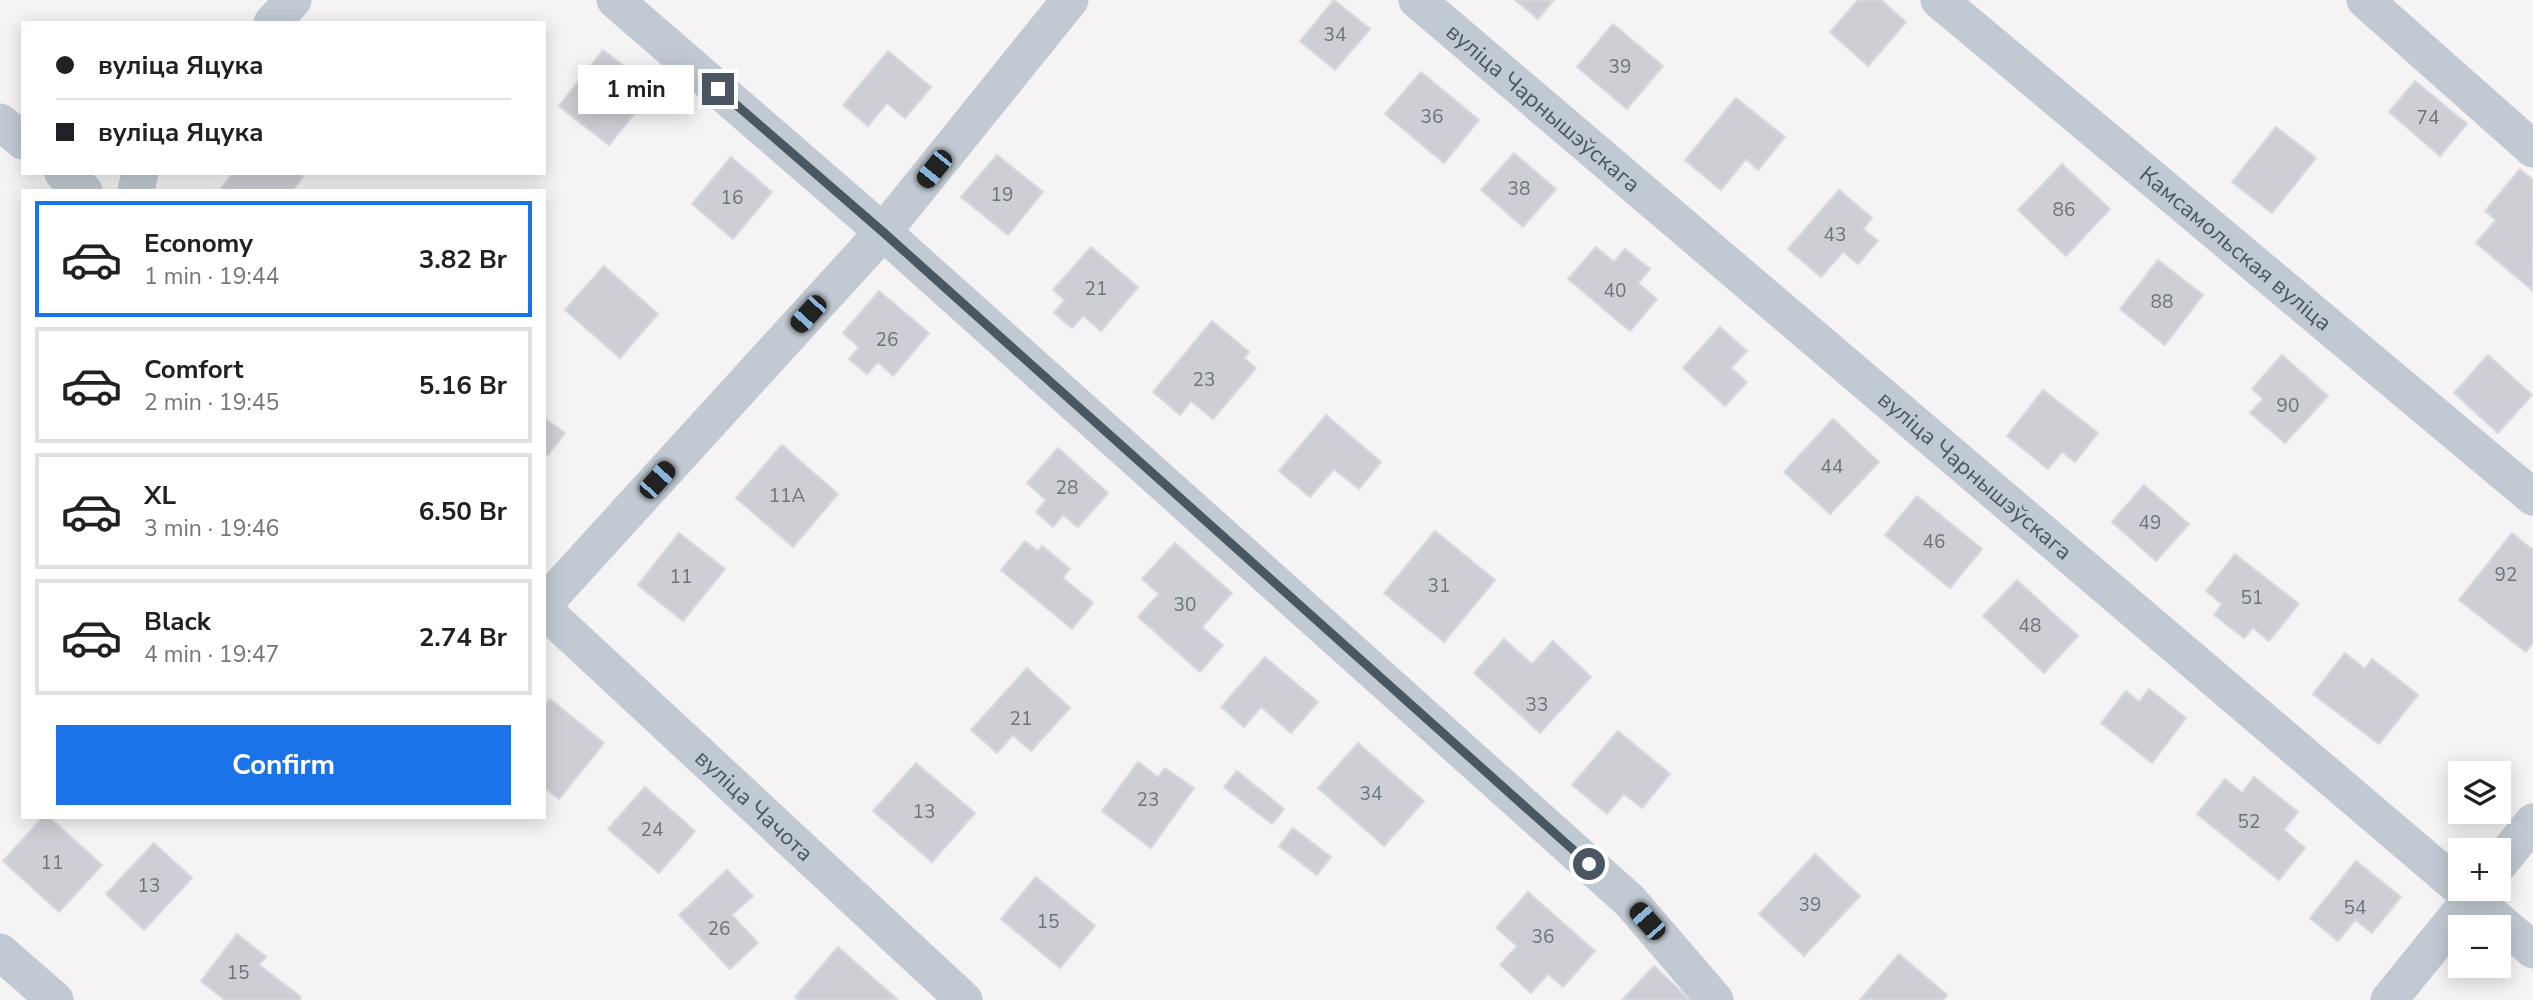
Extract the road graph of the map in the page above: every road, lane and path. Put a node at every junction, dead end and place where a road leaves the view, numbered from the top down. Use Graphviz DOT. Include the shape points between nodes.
graph roads {
  1 [pos="293,0"];
  2 [pos="615,0"];
  3 [pos="1070,0"];
  4 [pos="1417,0"];
  5 [pos="1939,0"];
  6 [pos="2365,0"];
  7 [pos="274,21"];
  8 [pos="0,122"];
  9 [pos="21,139"];
  10 [pos="2533,149"];
  11 [pos="65,175"];
  12 [pos="82,189"];
  13 [pos="883,232"];
  14 [pos="2533,498"];
  15 [pos="546,602"];
  16 [pos="546,612"];
  17 [pos="2533,822"];
  18 [pos="2511,849"];
  19 [pos="2448,871"];
  20 [pos="2469,901"];
  21 [pos="2482,901"];
  22 [pos="2533,950"];
  23 [pos="0,952"];
  24 [pos="55,1000"];
  25 [pos="964,1000"];
  26 [pos="1715,1000"];
  27 [pos="2389,1000"];
  1 -- 7 [label="street"];
  2 -- 13 [label="street"];
  3 -- 13 [label="street"];
  4 -- 19 [label="street, вуліца Чарнышэўскага"];
  5 -- 14 [label="street, Камсамольская вуліца"];
  6 -- 10 [label="street"];
  8 -- 9 [label="street"];
  11 -- 12 [label="street"];
  13 -- 15 [label="street"];
  13 -- 26 [label="street" via="1630,901"];
  16 -- 25 [label="street, вуліца Чачота"];
  17 -- 18 [label="street"];
  20 -- 27 [label="street"];
  21 -- 22 [label="street, вуліца Чарнышэўскага"];
  23 -- 24 [label="street"];
}
